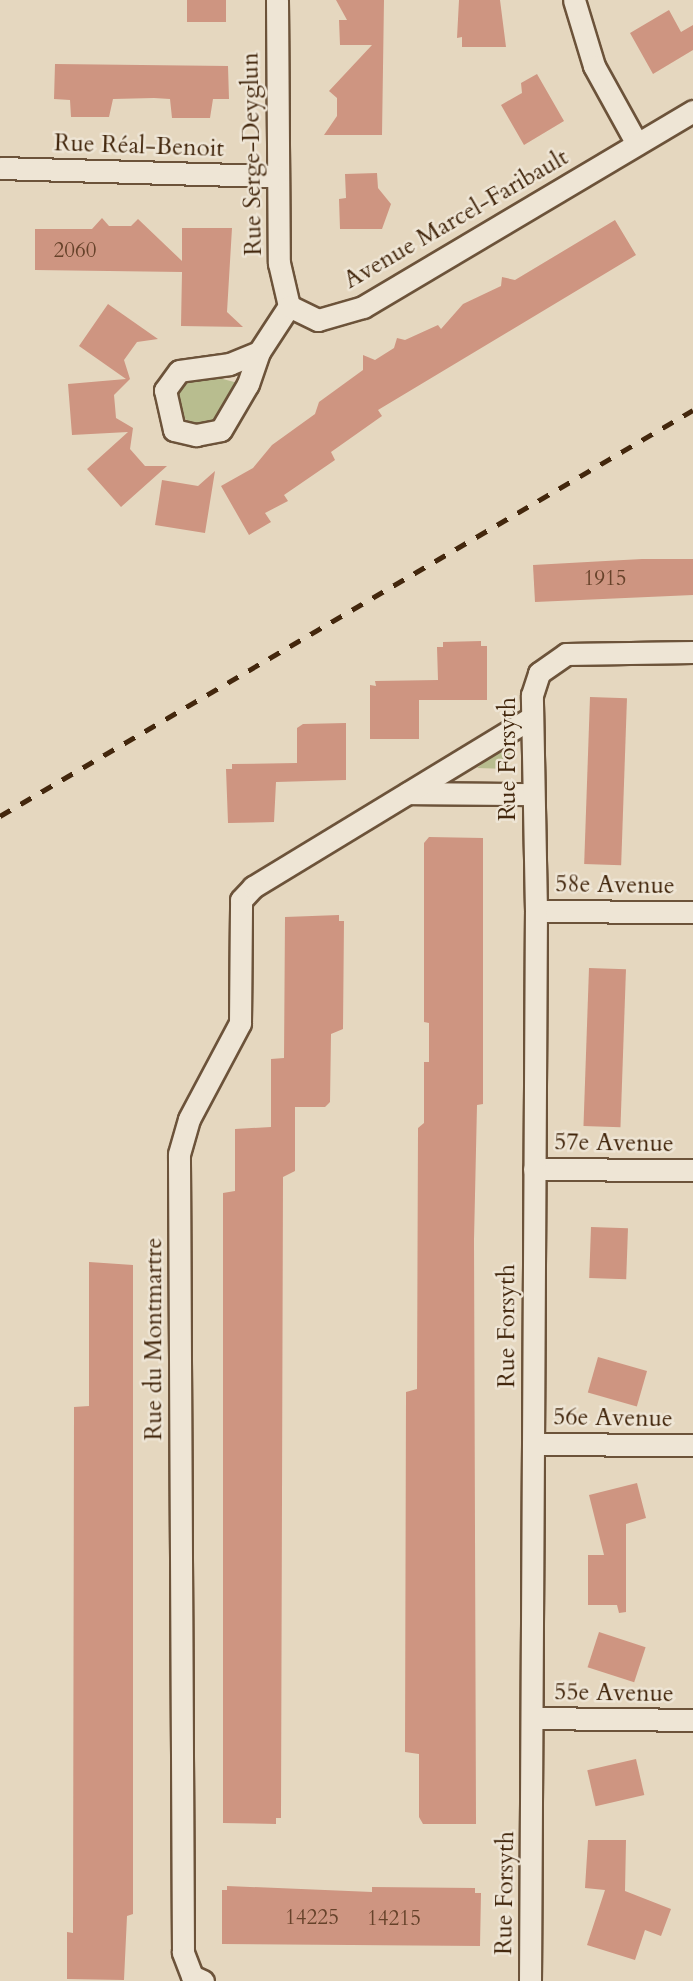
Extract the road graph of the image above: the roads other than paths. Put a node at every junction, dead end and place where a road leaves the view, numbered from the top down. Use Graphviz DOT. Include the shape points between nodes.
graph roads {
  1 [pos="277,0"];
  2 [pos="574,0"];
  3 [pos="693,111"];
  4 [pos="637,144"];
  5 [pos="0,168"];
  6 [pos="277,176"];
  7 [pos="289,306"];
  8 [pos="259,352"];
  9 [pos="693,652"];
  10 [pos="531,718"];
  11 [pos="405,793"];
  12 [pos="533,794"];
  13 [pos="536,911"];
  14 [pos="693,912"];
  15 [pos="534,1169"];
  16 [pos="693,1170"];
  17 [pos="533,1444"];
  18 [pos="693,1445"];
  19 [pos="534,1718"];
  20 [pos="693,1720"];
  21 [pos="203,1981"];
  22 [pos="530,1981"];
  1 -- 6 [label="street, Rue Serge-Deyglun"];
  2 -- 4 [label="street" via="594,66"];
  3 -- 4 [label="street, Avenue Marcel-Faribault"];
  4 -- 7 [label="street, Avenue Marcel-Faribault" via="363,307 318,320"];
  5 -- 6 [label="street, Rue Réal-Benoit"];
  6 -- 7 [label="street, Rue Serge-Deyglun" via="279,263"];
  7 -- 8 [label="street"];
  8 -- 8 [label="street" via="230,364 179,371 164,390 174,430 196,435 221,430 248,384"];
  9 -- 10 [label="street, Rue Forsyth" via="585,651 550,660 539,673"];
  10 -- 11 [label="street, Rue du Montmartre"];
  10 -- 12 [label="street, Rue Forsyth"];
  11 -- 12 [label="street"];
  11 -- 21 [label="street, Rue du Montmartre" via="253,887 241,900 240,1023 182,1136 183,1952 192,1976"];
  12 -- 13 [label="street, Rue Forsyth"];
  13 -- 14 [label="street, 58e Avenue"];
  13 -- 15 [label="street, Rue Forsyth"];
  15 -- 16 [label="street, 57e Avenue"];
  15 -- 17 [label="street, Rue Forsyth"];
  17 -- 18 [label="street, 56e Avenue"];
  17 -- 19 [label="street, Rue Forsyth"];
  19 -- 20 [label="street, 55e Avenue"];
  19 -- 22 [label="street, Rue Forsyth"];
}
